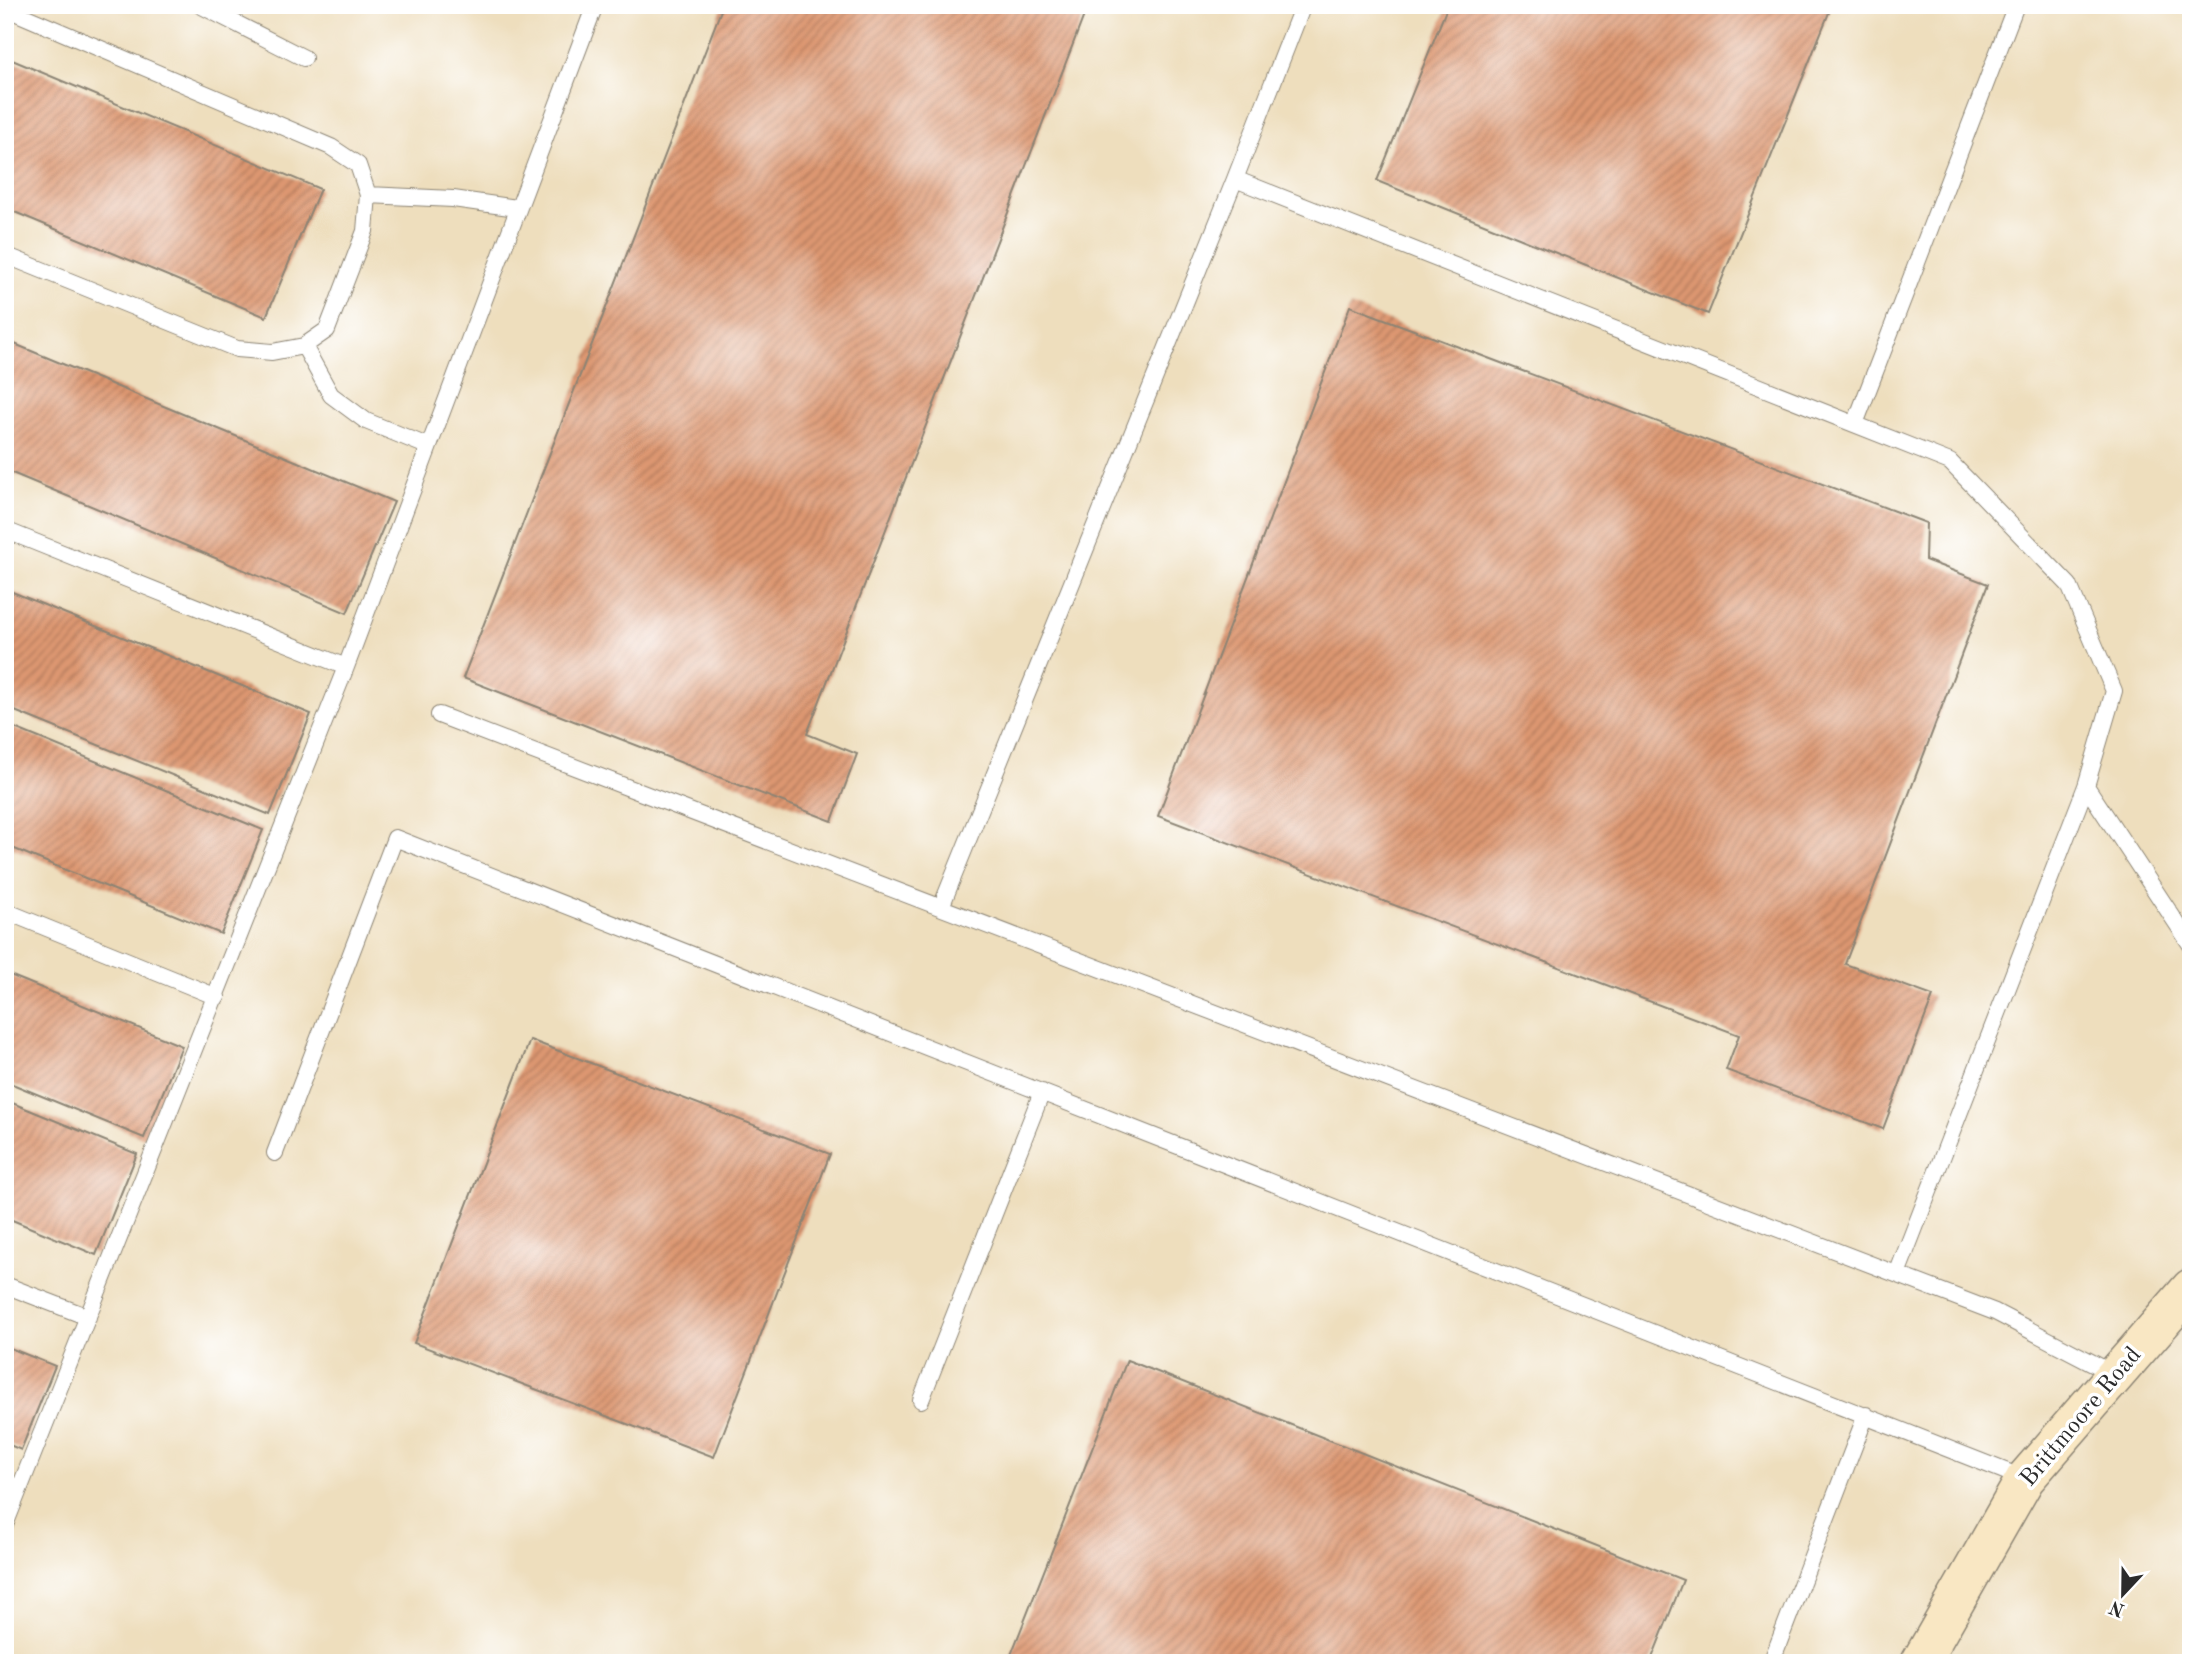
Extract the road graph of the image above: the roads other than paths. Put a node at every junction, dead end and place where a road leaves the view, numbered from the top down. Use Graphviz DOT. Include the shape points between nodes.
graph roads {
  1 [pos="200,5"];
  2 [pos="595,5"];
  3 [pos="1303,5"];
  4 [pos="2016,5"];
  5 [pos="5,8"];
  6 [pos="303,58"];
  7 [pos="1235,180"];
  8 [pos="368,195"];
  9 [pos="517,208"];
  10 [pos="5,255"];
  11 [pos="304,346"];
  12 [pos="1855,424"];
  13 [pos="427,446"];
  14 [pos="5,530"];
  15 [pos="346,667"];
  16 [pos="439,715"];
  17 [pos="2086,786"];
  18 [pos="941,907"];
  19 [pos="5,911"];
  20 [pos="2191,945"];
  21 [pos="217,997"];
  22 [pos="1042,1092"];
  23 [pos="275,1153"];
  24 [pos="1897,1274"];
  25 [pos="5,1285"];
  26 [pos="2191,1288"];
  27 [pos="88,1317"];
  28 [pos="2114,1374"];
  29 [pos="921,1400"];
  30 [pos="1866,1415"];
  31 [pos="2025,1479"];
  32 [pos="5,1525"];
  33 [pos="1771,1663"];
  34 [pos="1920,1663"];
  1 -- 6 [label="lane"];
  2 -- 9 [label="lane"];
  3 -- 7 [label="lane"];
  4 -- 12 [label="lane"];
  5 -- 8 [label="lane" via="331,147 358,165"];
  7 -- 12 [label="lane"];
  7 -- 18 [label="lane"];
  8 -- 9 [label="lane"];
  8 -- 11 [label="lane" via="365,231 327,330"];
  9 -- 13 [label="lane"];
  10 -- 11 [label="lane" via="237,349 272,352"];
  11 -- 13 [label="lane" via="331,395 366,421"];
  12 -- 17 [label="lane" via="1950,461 2069,585 2114,691"];
  13 -- 15 [label="lane"];
  14 -- 15 [label="lane"];
  15 -- 21 [label="lane"];
  16 -- 18 [label="lane"];
  17 -- 20 [label="lane"];
  17 -- 24 [label="lane"];
  18 -- 24 [label="lane"];
  19 -- 21 [label="lane"];
  21 -- 27 [label="lane"];
  22 -- 23 [label="lane" via="396,838"];
  22 -- 29 [label="lane"];
  22 -- 30 [label="lane"];
  24 -- 28 [label="lane" via="1995,1311"];
  25 -- 27 [label="lane"];
  26 -- 28 [label="main road, Brittmoore Road"];
  27 -- 32 [label="lane"];
  28 -- 31 [label="main road, Brittmoore Road"];
  30 -- 31 [label="lane"];
  30 -- 33 [label="lane"];
  31 -- 34 [label="main road, Brittmoore Road"];
}
